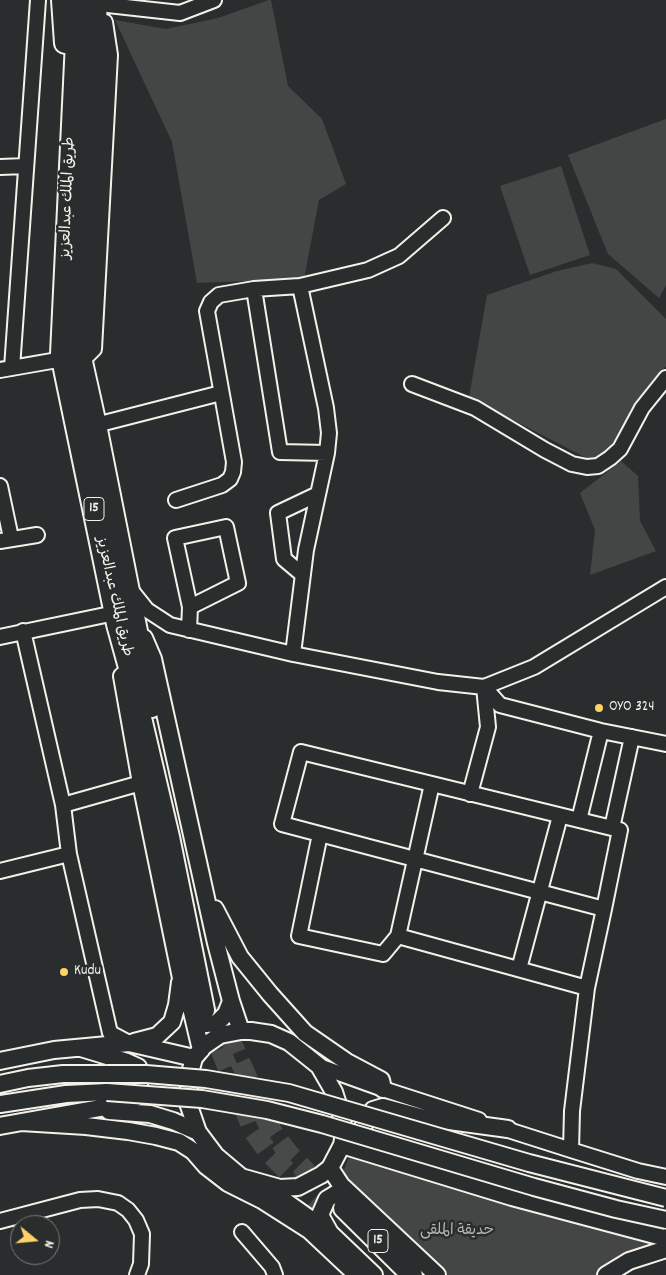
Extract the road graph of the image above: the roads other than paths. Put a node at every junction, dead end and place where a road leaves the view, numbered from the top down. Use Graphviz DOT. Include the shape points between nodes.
graph roads {
  1 [pos="38,0"];
  2 [pos="62,0"];
  3 [pos="78,0"];
  4 [pos="214,0"];
  5 [pos="104,7"];
  6 [pos="81,132"];
  7 [pos="26,166"];
  8 [pos="0,167"];
  9 [pos="443,218"];
  10 [pos="300,286"];
  11 [pos="254,289"];
  12 [pos="73,360"];
  13 [pos="6,369"];
  14 [pos="666,378"];
  15 [pos="412,384"];
  16 [pos="221,393"];
  17 [pos="96,425"];
  18 [pos="327,453"];
  19 [pos="0,486"];
  20 [pos="318,494"];
  21 [pos="176,500"];
  22 [pos="38,535"];
  23 [pos="6,540"];
  24 [pos="303,575"];
  25 [pos="666,587"];
  26 [pos="129,588"];
  27 [pos="190,607"];
  28 [pos="122,615"];
  29 [pos="189,630"];
  30 [pos="23,631"];
  31 [pos="0,637"];
  32 [pos="293,654"];
  33 [pos="484,687"];
  34 [pos="602,731"];
  35 [pos="632,737"];
  36 [pos="666,744"];
  37 [pos="141,783"];
  38 [pos="432,784"];
  39 [pos="470,794"];
  40 [pos="63,805"];
  41 [pos="560,816"];
  42 [pos="579,820"];
  43 [pos="612,828"];
  44 [pos="320,834"];
  45 [pos="69,854"];
  46 [pos="415,859"];
  47 [pos="0,870"];
  48 [pos="202,879"];
  49 [pos="540,892"];
  50 [pos="604,908"];
  51 [pos="398,936"];
  52 [pos="519,969"];
  53 [pos="181,978"];
  54 [pos="587,988"];
  55 [pos="211,1007"];
  56 [pos="241,1031"];
  57 [pos="129,1043"];
  58 [pos="81,1048"];
  59 [pos="197,1054"];
  60 [pos="0,1061"];
  61 [pos="319,1066"];
  62 [pos="0,1084"];
  63 [pos="383,1089"];
  64 [pos="0,1104"];
  65 [pos="77,1112"];
  66 [pos="22,1122"];
  67 [pos="0,1126"];
  68 [pos="508,1130"];
  69 [pos="198,1132"];
  70 [pos="342,1144"];
  71 [pos="570,1150"];
  72 [pos="330,1168"];
  73 [pos="449,1176"];
  74 [pos="666,1177"];
  75 [pos="260,1183"];
  76 [pos="666,1198"];
  77 [pos="342,1214"];
  78 [pos="666,1220"];
  79 [pos="0,1222"];
  80 [pos="242,1232"];
  81 [pos="666,1238"];
  82 [pos="666,1249"];
  83 [pos="137,1275"];
  84 [pos="275,1275"];
  85 [pos="357,1275"];
  86 [pos="374,1275"];
  87 [pos="394,1275"];
  88 [pos="412,1275"];
  89 [pos="437,1275"];
  90 [pos="606,1275"];
  1 -- 7 [label="street"];
  2 -- 6 [label="highway"];
  3 -- 6 [label="highway, طريق الملك عبدالعزيز / 15"];
  4 -- 5 [label="street" via="180,13"];
  5 -- 6 [label="highway, طريق الملك عبدالعزيز / 15"];
  5 -- 12 [label="street" via="110,55 94,349"];
  6 -- 12 [label="highway, طريق الملك عبدالعزيز / 15" via="80,352"];
  7 -- 8 [label="street"];
  7 -- 13 [label="street"];
  9 -- 10 [label="street" via="399,256 368,270"];
  10 -- 11 [label="street"];
  10 -- 18 [label="street" via="326,408"];
  11 -- 16 [label="street" via="219,295 207,311"];
  11 -- 18 [label="street" via="280,452"];
  12 -- 13 [label="street"];
  12 -- 17 [label="highway, طريق الملك عبدالعزيز / 15"];
  12 -- 28 [label="highway, طريق الملك عبدالعزيز / 15"];
  14 -- 15 [label="street" via="642,408 620,448 598,466 587,467 572,464 545,450 475,408"];
  16 -- 17 [label="street"];
  16 -- 21 [label="street" via="233,472 222,485"];
  17 -- 26 [label="highway, طريق الملك عبدالعزيز / 15"];
  18 -- 20 [label="street"];
  19 -- 23 [label="street"];
  20 -- 24 [label="street"];
  20 -- 24 [label="street" via="278,513 284,559"];
  22 -- 23 [label="street"];
  24 -- 32 [label="street"];
  25 -- 33 [label="street" via="534,667"];
  26 -- 28 [label="highway, طريق الملك عبدالعزيز / 15"];
  26 -- 29 [label="street" via="147,610 170,625"];
  27 -- 27 [label="street" via="238,583 226,527 175,538"];
  27 -- 29 [label="street"];
  28 -- 30 [label="street"];
  28 -- 37 [label="main road" via="120,663"];
  28 -- 48 [label="main road" via="153,659"];
  28 -- 55 [label="highway, طريق الملك عبدالعزيز / 15" via="145,674"];
  29 -- 32 [label="street"];
  30 -- 31 [label="street"];
  30 -- 40 [label="street"];
  32 -- 33 [label="street" via="438,682"];
  33 -- 34 [label="street" via="500,705"];
  33 -- 39 [label="street" via="488,727"];
  34 -- 35 [label="street"];
  34 -- 42 [label="street"];
  35 -- 36 [label="street"];
  35 -- 43 [label="street"];
  37 -- 40 [label="street"];
  37 -- 53 [label="main road"];
  38 -- 39 [label="street"];
  38 -- 44 [label="street" via="300,752 282,824"];
  38 -- 46 [label="street"];
  39 -- 41 [label="street"];
  40 -- 45 [label="street"];
  41 -- 42 [label="street"];
  41 -- 49 [label="street"];
  42 -- 43 [label="street"];
  43 -- 50 [label="street" via="620,830"];
  44 -- 46 [label="street"];
  44 -- 51 [label="street" via="299,936 383,954"];
  45 -- 47 [label="street"];
  45 -- 57 [label="street" via="110,1033"];
  46 -- 49 [label="street"];
  46 -- 51 [label="street"];
  48 -- 55 [label="main road"];
  48 -- 63 [label="main road" via="240,957 270,994 305,1033 347,1062 381,1080"];
  49 -- 50 [label="street"];
  49 -- 52 [label="street"];
  50 -- 54 [label="street"];
  51 -- 52 [label="street"];
  52 -- 54 [label="street"];
  53 -- 55 [label="main road"];
  53 -- 57 [label="main road" via="172,1022 157,1036"];
  54 -- 71 [label="street"];
  55 -- 56 [label="main road"];
  55 -- 59 [label="main road"];
  56 -- 59 [label="main road" via="220,1036"];
  56 -- 61 [label="main road" via="271,1034 290,1042"];
  57 -- 58 [label="main road"];
  57 -- 59 [label="main road"];
  58 -- 60 [label="main road"];
  58 -- 65 [label="main road" via="138,1067 139,1086 136,1097 117,1105"];
  59 -- 69 [label="main road" via="190,1073 188,1103"];
  61 -- 63 [label="street"];
  61 -- 70 [label="main road" via="342,1114"];
  62 -- 76 [label="main road, bridge" via="63,1074 146,1074 206,1079 289,1093 529,1163"];
  63 -- 68 [label="street"];
  64 -- 78 [label="main road, bridge" via="66,1094 107,1092 202,1099 267,1110 534,1187"];
  65 -- 66 [label="main road"];
  65 -- 69 [label="main road" via="150,1114"];
  66 -- 67 [label="main road"];
  66 -- 85 [label="main road" via="128,1131 179,1142 228,1183 309,1230"];
  68 -- 71 [label="street"];
  68 -- 73 [label="main road" via="420,1117 383,1107 373,1110 364,1124 361,1140 380,1152"];
  69 -- 75 [label="main road" via="216,1156 241,1176"];
  70 -- 72 [label="main road"];
  70 -- 73 [label="main road"];
  71 -- 74 [label="street"];
  72 -- 75 [label="main road" via="298,1187 280,1188"];
  72 -- 77 [label="main road" via="341,1185"];
  73 -- 81 [label="main road" via="521,1200"];
  75 -- 77 [label="main road"];
  77 -- 86 [label="main road"];
  77 -- 87 [label="highway, 15"];
  77 -- 88 [label="highway, 15"];
  77 -- 89 [label="main road"];
  79 -- 83 [label="street" via="80,1200 118,1203 136,1220 142,1234 141,1264"];
  80 -- 84 [label="street"];
  82 -- 90 [label="main road" via="629,1261"];
}
